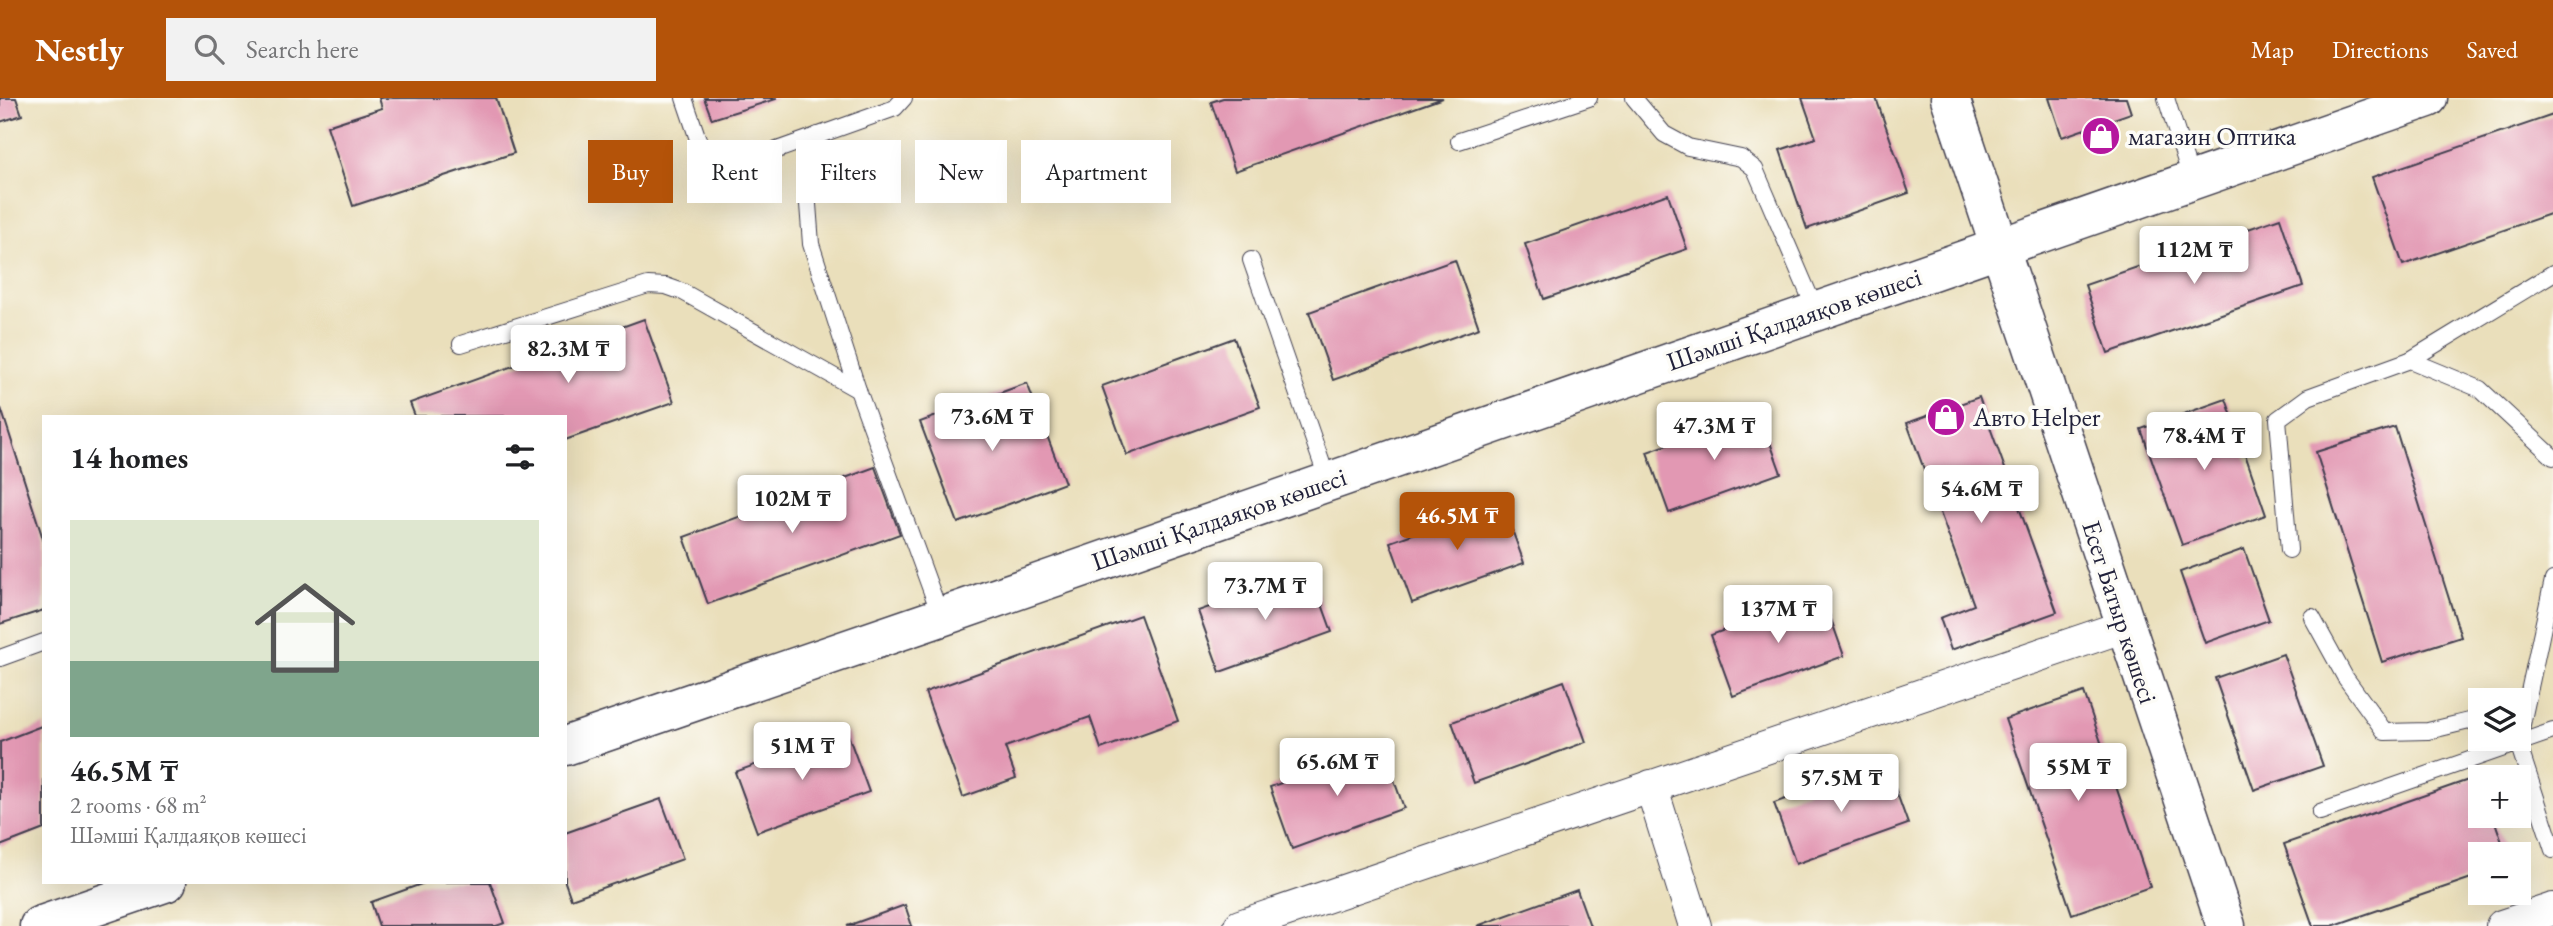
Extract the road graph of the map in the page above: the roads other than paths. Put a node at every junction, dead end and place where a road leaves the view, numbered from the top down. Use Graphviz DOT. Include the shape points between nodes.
graph roads {
  1 [pos="684,98"];
  2 [pos="904,98"];
  3 [pos="1589,98"];
  4 [pos="1634,98"];
  5 [pos="1950,98"];
  6 [pos="2166,98"];
  7 [pos="2428,98"];
  8 [pos="818,135"];
  9 [pos="1459,141"];
  10 [pos="2192,181"];
  11 [pos="1999,248"];
  12 [pos="1251,260"];
  13 [pos="2553,273"];
  14 [pos="1816,312"];
  15 [pos="461,344"];
  16 [pos="2410,360"];
  17 [pos="858,390"];
  18 [pos="2553,457"];
  19 [pos="1328,481"];
  20 [pos="2289,550"];
  21 [pos="2553,580"];
  22 [pos="941,617"];
  23 [pos="2312,617"];
  24 [pos="2125,626"];
  25 [pos="2547,629"];
  26 [pos="42,643"];
  27 [pos="0,658"];
  28 [pos="2529,688"];
  29 [pos="2468,720"];
  30 [pos="2553,732"];
  31 [pos="2531,737"];
  32 [pos="567,745"];
  33 [pos="2486,751"];
  34 [pos="2517,751"];
  35 [pos="1651,786"];
  36 [pos="2320,812"];
  37 [pos="2553,850"];
  38 [pos="161,884"];
  39 [pos="2553,909"];
  40 [pos="39,926"];
  41 [pos="1240,926"];
  42 [pos="1695,926"];
  43 [pos="2226,926"];
  44 [pos="2502,926"];
  1 -- 8 [label="lane" via="702,151 724,164 746,161"];
  2 -- 8 [label="lane" via="895,107"];
  3 -- 9 [label="lane"];
  4 -- 14 [label="lane" via="1664,134 1688,147 1741,158 1755,169"];
  5 -- 11 [label="street, Есет Батыр көшесі"];
  6 -- 10 [label="lane"];
  7 -- 10 [label="street, Шәмші Қалдаяқов көшесі"];
  8 -- 17 [label="lane" via="807,191 811,244"];
  10 -- 11 [label="street, Шәмші Қалдаяқов көшесі"];
  11 -- 14 [label="street, Шәмші Қалдаяқов көшесі"];
  11 -- 24 [label="street, Есет Батыр көшесі"];
  12 -- 19 [label="lane"];
  13 -- 16 [label="lane"];
  14 -- 19 [label="street, Шәмші Қалдаяқов көшесі"];
  15 -- 17 [label="lane" via="648,285 666,286"];
  16 -- 18 [label="lane" via="2480,388"];
  16 -- 20 [label="lane" via="2308,397 2278,419"];
  17 -- 22 [label="lane"];
  19 -- 22 [label="street, Шәмші Қалдаяқов көшесі"];
  21 -- 25 [label="lane"];
  22 -- 32 [label="street, Шәмші Қалдаяқов көшесі"];
  23 -- 29 [label="lane" via="2345,677 2385,732 2428,731"];
  24 -- 35 [label="street"];
  24 -- 43 [label="street, Есет Батыр көшесі"];
  25 -- 28 [label="lane"];
  26 -- 27 [label="lane"];
  30 -- 31 [label="lane"];
  33 -- 36 [label="lane"];
  34 -- 37 [label="lane"];
  35 -- 41 [label="street"];
  35 -- 42 [label="street"];
  38 -- 40 [label="street"];
  39 -- 44 [label="street"];
}
